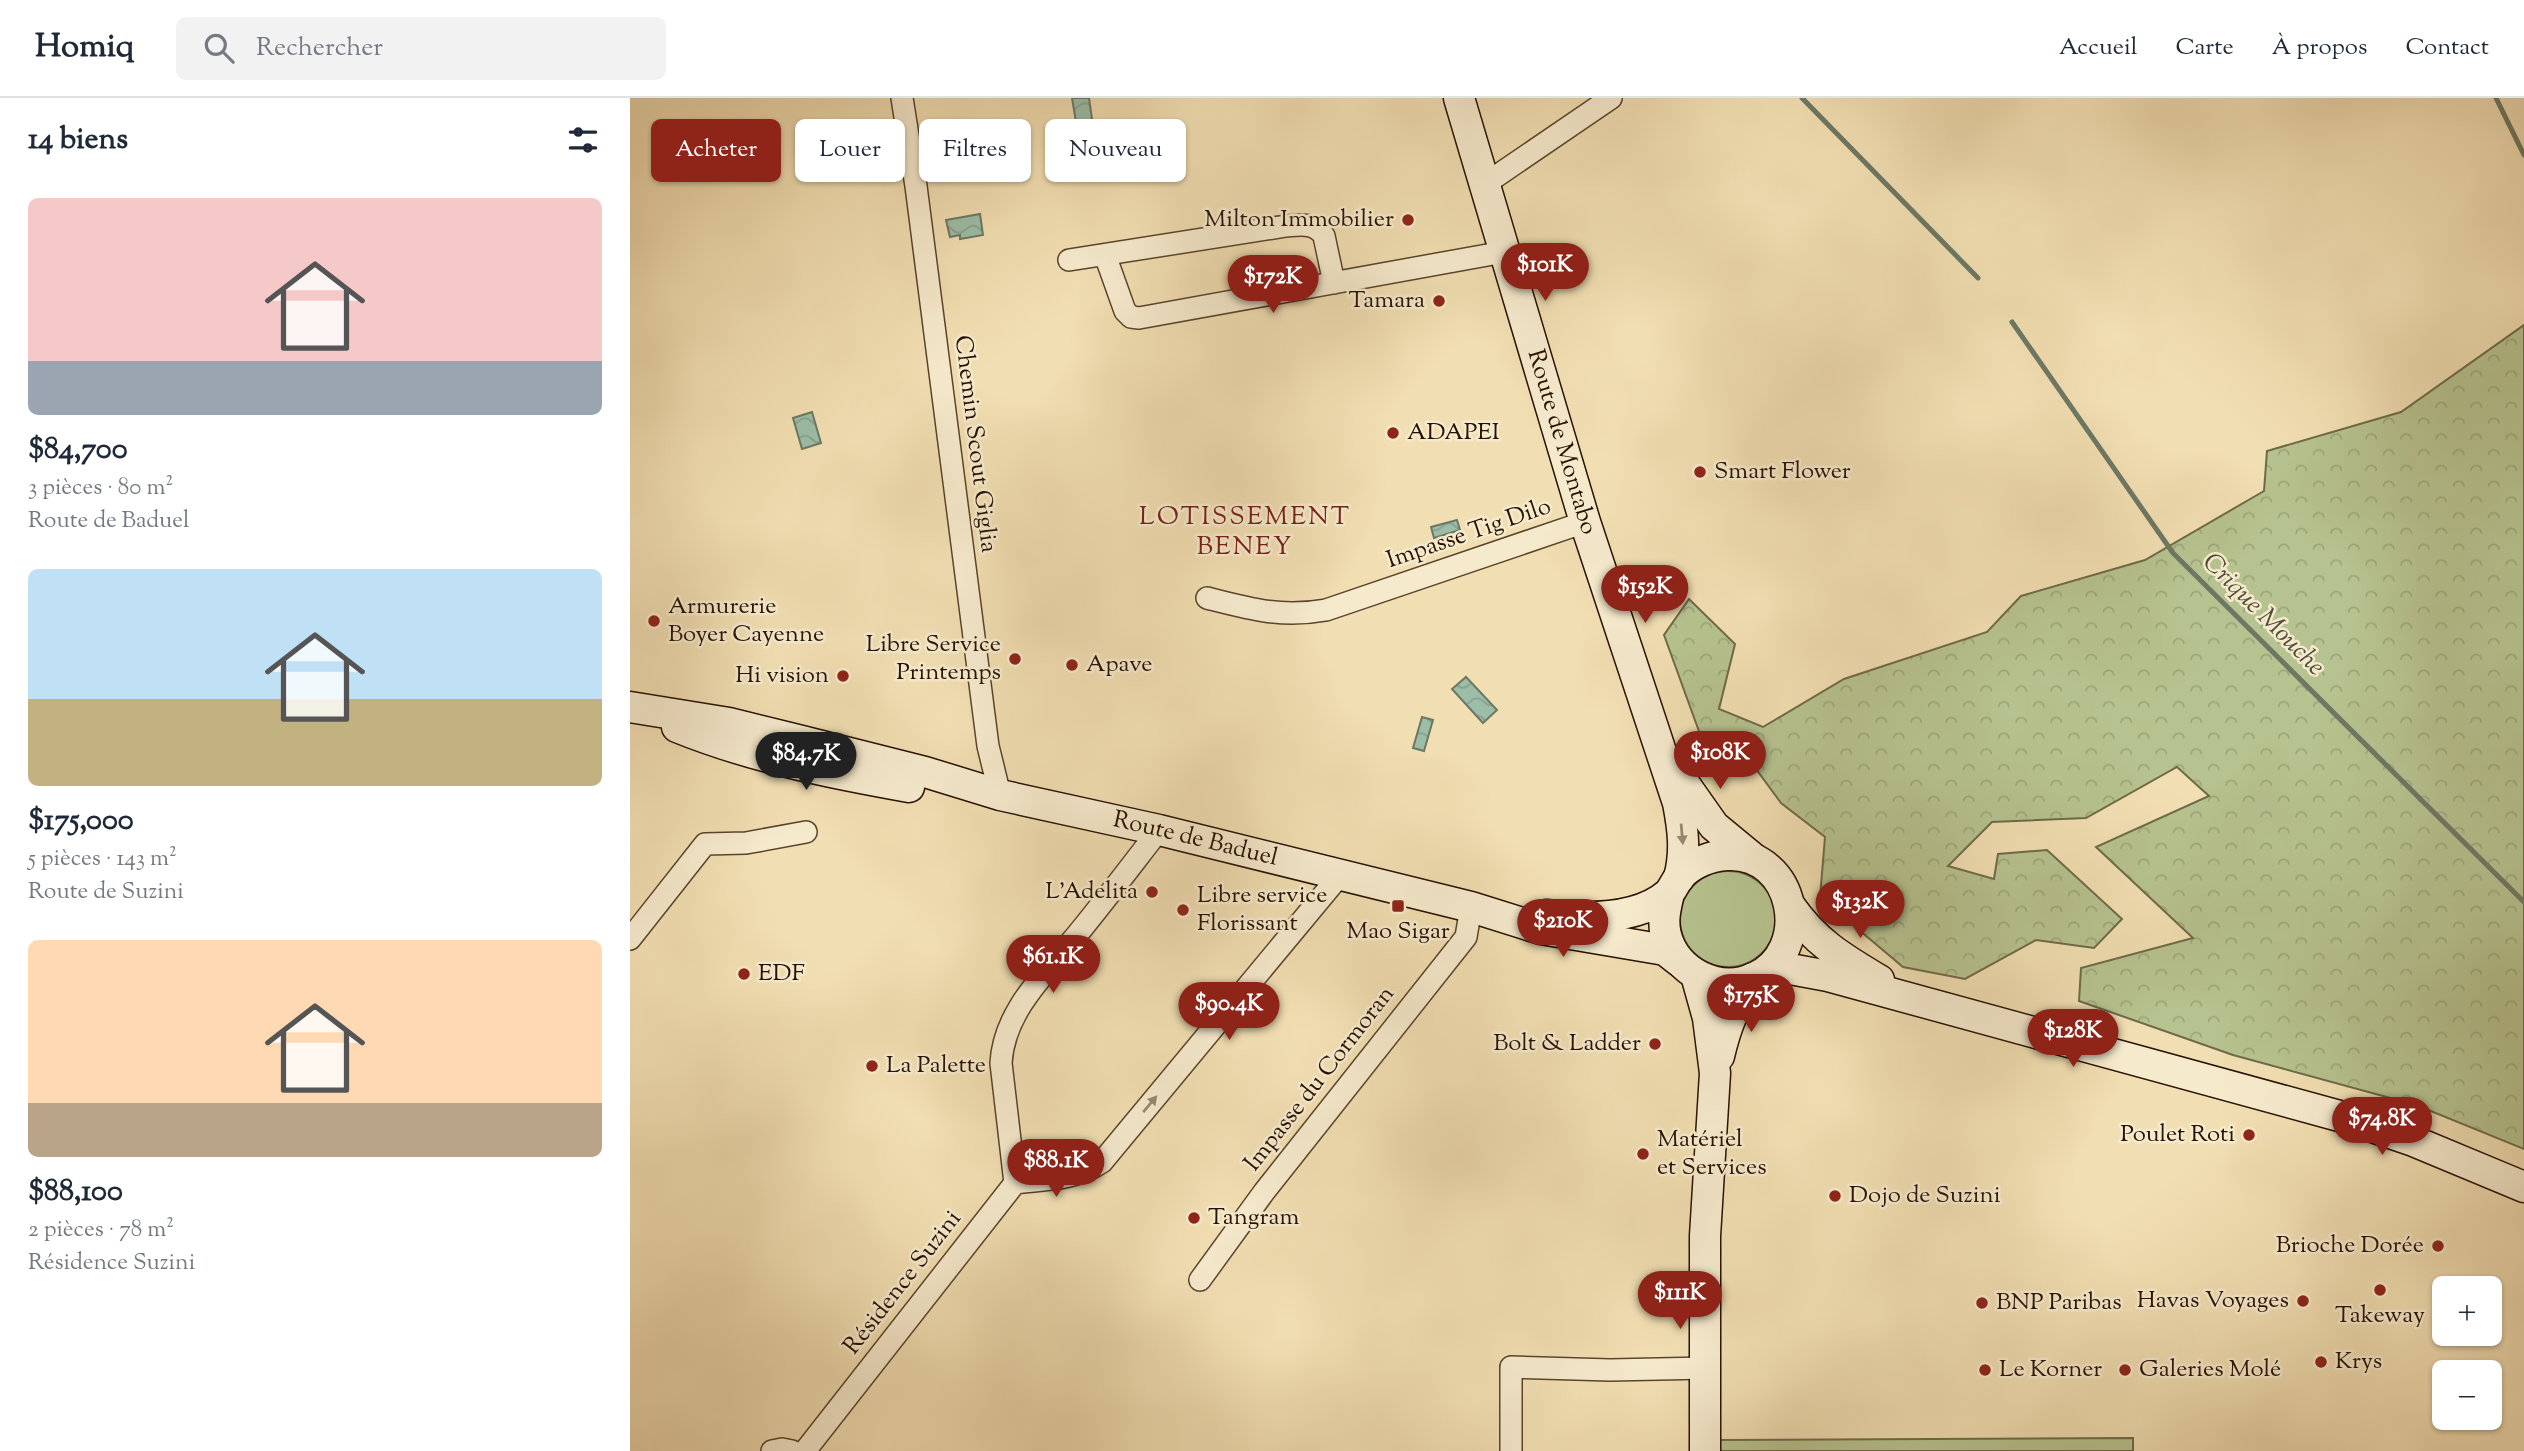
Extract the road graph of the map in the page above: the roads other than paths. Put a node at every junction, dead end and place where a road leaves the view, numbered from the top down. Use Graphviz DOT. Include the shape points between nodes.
graph roads {
  1 [pos="902,98"];
  2 [pos="1458,98"];
  3 [pos="1611,98"];
  4 [pos="1485,184"];
  5 [pos="1504,252"];
  6 [pos="1105,255"];
  7 [pos="1069,260"];
  8 [pos="1334,283"];
  9 [pos="1585,522"];
  10 [pos="1207,598"];
  11 [pos="630,707"];
  12 [pos="1659,745"];
  13 [pos="1000,795"];
  14 [pos="1159,831"];
  15 [pos="806,832"];
  16 [pos="1755,861"];
  17 [pos="1340,875"];
  18 [pos="1674,885"];
  19 [pos="1790,906"];
  20 [pos="1471,907"];
  21 [pos="630,939"];
  22 [pos="1688,968"];
  23 [pos="1761,974"];
  24 [pos="1906,997"];
  25 [pos="1715,1073"];
  26 [pos="1015,1183"];
  27 [pos="2524,1187"];
  28 [pos="1200,1280"];
  29 [pos="1707,1368"];
  30 [pos="772,1451"];
  31 [pos="792,1451"];
  32 [pos="805,1451"];
  33 [pos="1511,1451"];
  34 [pos="1705,1451"];
  1 -- 13 [label="street, Chemin Scout Giglia" via="988,746"];
  2 -- 4 [label="main road, Route de Montabo"];
  3 -- 4 [label="street"];
  4 -- 5 [label="main road, Route de Montabo"];
  5 -- 8 [label="street"];
  5 -- 9 [label="main road, Route de Montabo"];
  6 -- 7 [label="street"];
  6 -- 8 [label="street" via="1131,317"];
  6 -- 8 [label="street" via="1307,224 1324,236"];
  9 -- 10 [label="street, Impasse Tig Dilo" via="1326,610 1267,614"];
  9 -- 12 [label="main road, Route de Montabo"];
  11 -- 13 [label="main road, Route de Baduel" via="752,729"];
  12 -- 16 [label="main road, Route de Montabo" via="1714,826"];
  12 -- 18 [label="main road, Route de Montabo, one-way" via="1682,825 1684,859"];
  13 -- 14 [label="main road, Route de Baduel"];
  14 -- 17 [label="main road, Route de Baduel"];
  14 -- 26 [label="street" via="1037,982 1006,1034 1001,1063"];
  15 -- 21 [label="street" via="746,843 705,844"];
  16 -- 18 [label="main road" via="1730,855 1710,857 1690,867"];
  16 -- 19 [label="main road" via="1784,887"];
  17 -- 20 [label="main road, Route de Baduel"];
  26 -- 17 [label="street, one-way" via="1069,1177 1102,1162"];
  18 -- 20 [label="main road, Route de Baduel" via="1632,913 1557,916"];
  18 -- 22 [label="main road" via="1664,915 1666,936"];
  19 -- 23 [label="main road" via="1786,949"];
  19 -- 24 [label="main road" via="1819,941"];
  20 -- 22 [label="main road, Route de Baduel" via="1541,929 1665,950"];
  20 -- 28 [label="street, Impasse du Cormoran" via="1466,937"];
  22 -- 23 [label="main road" via="1718,983 1738,983"];
  22 -- 25 [label="main road" via="1710,1026"];
  23 -- 24 [label="main road" via="1806,971"];
  23 -- 25 [label="main road" via="1738,999 1730,1016"];
  24 -- 27 [label="main road" via="2343,1116"];
  25 -- 29 [label="main road" via="1705,1236"];
  26 -- 32 [label="street, Résidence Suzini"];
  29 -- 33 [label="street" via="1511,1367"];
  29 -- 34 [label="main road"];
  30 -- 31 [label="street"];
}
